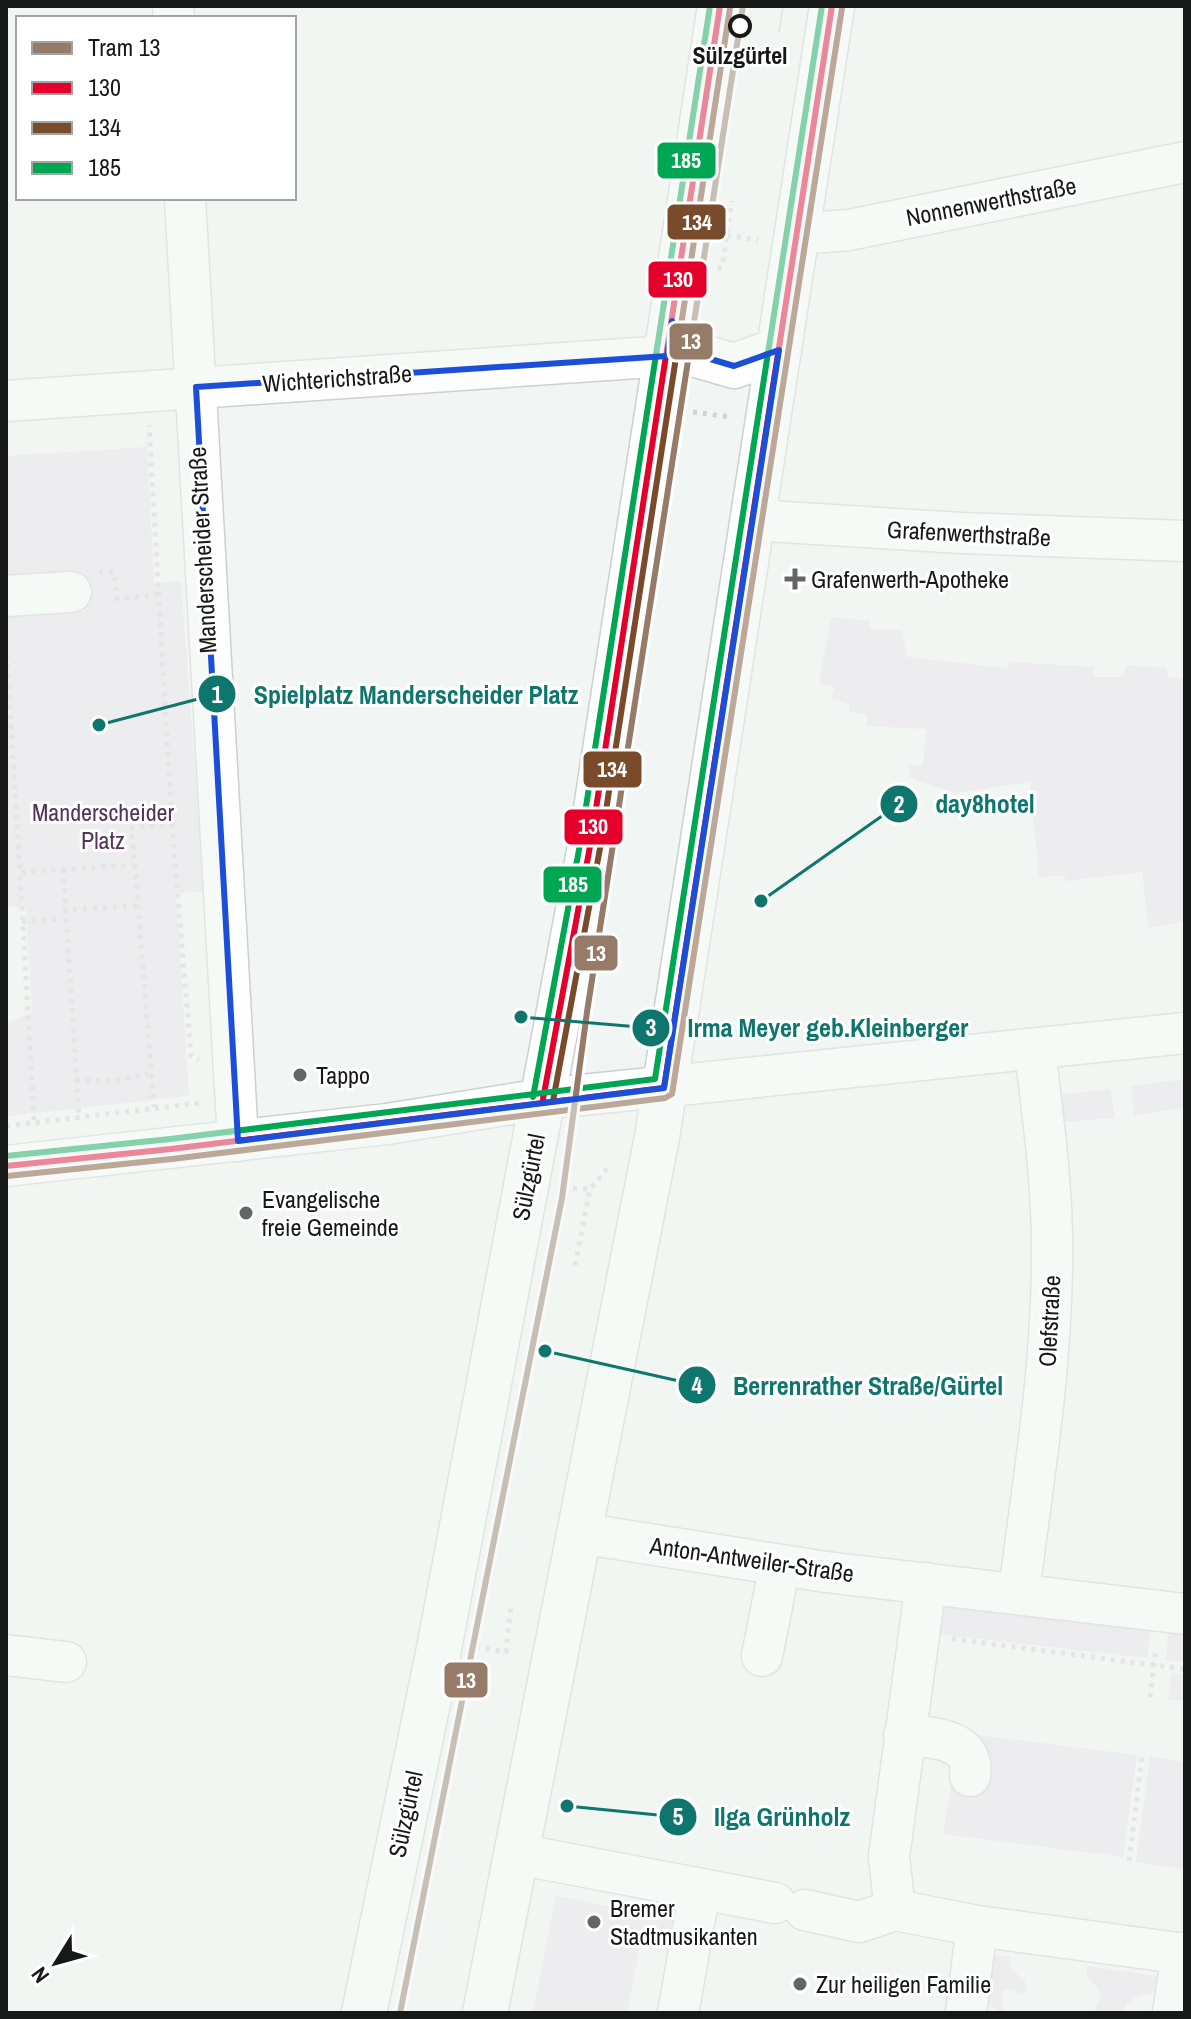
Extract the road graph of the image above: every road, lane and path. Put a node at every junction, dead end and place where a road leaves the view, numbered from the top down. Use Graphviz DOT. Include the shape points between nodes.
graph roads {
  1 [pos="720,6"];
  2 [pos="832,6"];
  3 [pos="1185,162"];
  4 [pos="185,200"];
  5 [pos="732,201"];
  6 [pos="727,235"];
  7 [pos="784,238"];
  8 [pos="722,267"];
  9 [pos="669,339"];
  10 [pos="779,350"];
  11 [pos="196,387"];
  12 [pos="6,401"];
  13 [pos="656,408"];
  14 [pos="735,418"];
  15 [pos="149,424"];
  16 [pos="752,520"];
  17 [pos="1185,541"];
  18 [pos="71,592"];
  19 [pos="6,596"];
  20 [pos="6,645"];
  21 [pos="9,748"];
  22 [pos="172,824"];
  23 [pos="135,865"];
  24 [pos="63,869"];
  25 [pos="20,872"];
  26 [pos="138,906"];
  27 [pos="63,910"];
  28 [pos="63,919"];
  29 [pos="22,922"];
  30 [pos="1185,1033"];
  31 [pos="1035,1050"];
  32 [pos="191,1056"];
  33 [pos="148,1074"];
  34 [pos="76,1080"];
  35 [pos="664,1088"];
  36 [pos="543,1099"];
  37 [pos="183,1104"];
  38 [pos="154,1107"];
  39 [pos="79,1115"];
  40 [pos="34,1120"];
  41 [pos="6,1126"];
  42 [pos="238,1141"];
  43 [pos="6,1166"];
  44 [pos="550,1188"];
  45 [pos="575,1265"];
  46 [pos="579,1533"];
  47 [pos="780,1565"];
  48 [pos="926,1583"];
  49 [pos="1019,1592"];
  50 [pos="511,1606"];
  51 [pos="1185,1614"];
  52 [pos="917,1634"];
  53 [pos="473,1646"];
  54 [pos="6,1655"];
  55 [pos="762,1656"];
  56 [pos="66,1662"];
  57 [pos="1154,1665"];
  58 [pos="1185,1669"];
  59 [pos="1150,1697"];
  60 [pos="904,1735"];
  61 [pos="1142,1756"];
  62 [pos="970,1776"];
  63 [pos="517,1854"];
  64 [pos="1129,1861"];
  65 [pos="700,1889"];
  66 [pos="895,1910"];
  67 [pos="977,1926"];
  68 [pos="1183,1954"];
  69 [pos="364,2013"];
  70 [pos="485,2013"];
  71 [pos="678,2013"];
  72 [pos="966,2013"];
  73 [pos="1173,2013"];
  1 -- 9 [label="main road, Sülzgürtel"];
  2 -- 7 [label="main road"];
  3 -- 7 [label="street, Nonnenwerthstraße" via="849,230"];
  4 -- 11 [label="street, Manderscheider Straße"];
  5 -- 6 [label="path"];
  6 -- 7 [label="path"];
  6 -- 8 [label="path"];
  7 -- 10 [label="main road"];
  9 -- 10 [label="main road" via="683,351 734,366"];
  9 -- 11 [label="street, Wichterichstraße"];
  9 -- 13 [label="main road, Sülzgürtel"];
  10 -- 16 [label="main road"];
  11 -- 12 [label="street, Wichterichstraße"];
  11 -- 42 [label="street, Manderscheider Straße"];
  13 -- 14 [label="path"];
  13 -- 36 [label="main road, Sülzgürtel" via="591,841"];
  15 -- 22 [label="path"];
  16 -- 17 [label="street, Grafenwerthstraße"];
  16 -- 35 [label="main road"];
  18 -- 19 [label="street"];
  20 -- 21 [label="path"];
  21 -- 25 [label="path"];
  22 -- 23 [label="path" via="131,828"];
  22 -- 32 [label="path"];
  23 -- 24 [label="path"];
  23 -- 26 [label="path"];
  24 -- 25 [label="path"];
  24 -- 27 [label="path"];
  25 -- 29 [label="path"];
  26 -- 27 [label="path"];
  26 -- 33 [label="path"];
  27 -- 28 [label="path"];
  28 -- 29 [label="path"];
  28 -- 34 [label="path"];
  29 -- 40 [label="path"];
  30 -- 31 [label="street"];
  31 -- 35 [label="street"];
  31 -- 49 [label="street, Olefstraße" via="1053,1255 1050,1348"];
  33 -- 34 [label="path" via="115,1081"];
  33 -- 38 [label="path"];
  34 -- 39 [label="path"];
  35 -- 36 [label="street"];
  35 -- 46 [label="main road"];
  36 -- 42 [label="street"];
  36 -- 69 [label="main road, Sülzgürtel"];
  37 -- 38 [label="path"];
  38 -- 39 [label="path"];
  39 -- 40 [label="path"];
  40 -- 41 [label="path"];
  42 -- 43 [label="street"];
  44 -- 45 [label="path" via="590,1189"];
  46 -- 47 [label="street, Anton-Antweiler-Straße"];
  46 -- 63 [label="main road"];
  47 -- 48 [label="street, Anton-Antweiler-Straße"];
  47 -- 55 [label="street"];
  48 -- 49 [label="street, Anton-Antweiler-Straße"];
  48 -- 52 [label="street"];
  49 -- 51 [label="street, Anton-Antweiler-Straße"];
  50 -- 53 [label="path" via="506,1652"];
  52 -- 57 [label="path"];
  52 -- 60 [label="street"];
  54 -- 56 [label="street"];
  57 -- 58 [label="path"];
  57 -- 59 [label="path"];
  60 -- 62 [label="street" via="955,1744 969,1760"];
  60 -- 66 [label="street" via="889,1857"];
  61 -- 64 [label="path"];
  63 -- 65 [label="street"];
  63 -- 70 [label="main road"];
  65 -- 66 [label="street" via="859,1922"];
  65 -- 71 [label="street"];
  66 -- 67 [label="street"];
  67 -- 68 [label="street"];
  67 -- 72 [label="street"];
  68 -- 73 [label="street"];
}
